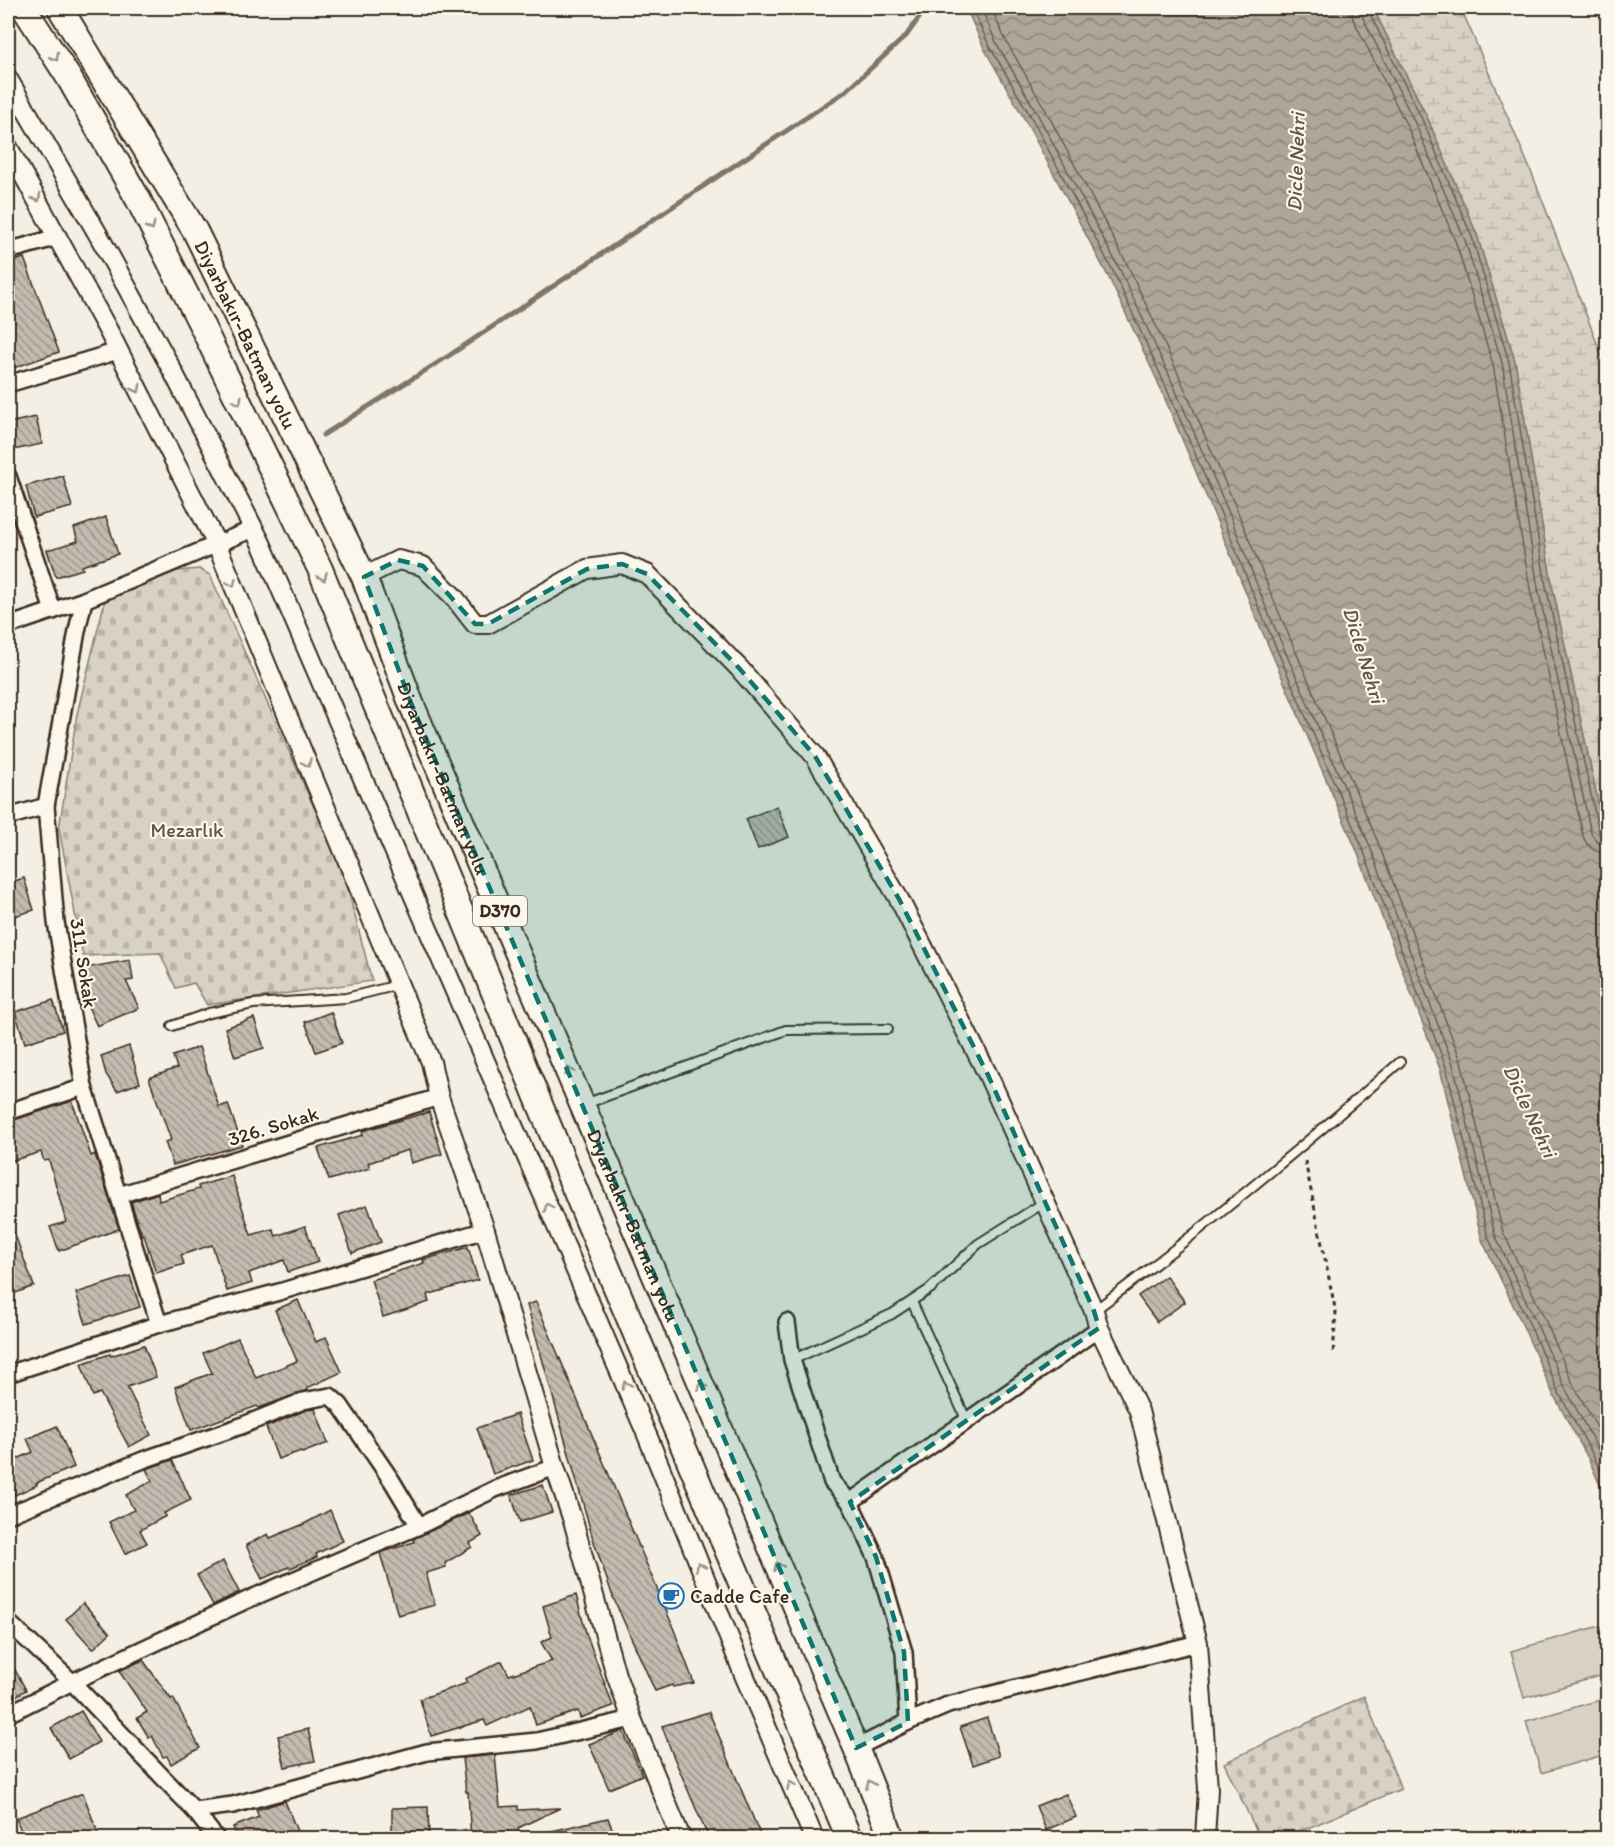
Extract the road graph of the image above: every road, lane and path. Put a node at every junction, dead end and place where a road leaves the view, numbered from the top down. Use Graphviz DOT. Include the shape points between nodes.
graph roads {
  1 [pos="24,8"];
  2 [pos="60,8"];
  3 [pos="8,79"];
  4 [pos="8,147"];
  5 [pos="58,237"];
  6 [pos="8,251"];
  7 [pos="118,351"];
  8 [pos="8,384"];
  9 [pos="8,476"];
  10 [pos="13,512"];
  11 [pos="253,529"];
  12 [pos="216,543"];
  13 [pos="363,577"];
  14 [pos="84,600"];
  15 [pos="53,611"];
  16 [pos="8,626"];
  17 [pos="46,806"];
  18 [pos="8,817"];
  19 [pos="399,984"];
  20 [pos="172,1026"];
  21 [pos="888,1029"];
  22 [pos="1400,1062"];
  23 [pos="84,1087"];
  24 [pos="439,1097"];
  25 [pos="583,1104"];
  26 [pos="8,1112"];
  27 [pos="1302,1147"];
  28 [pos="119,1195"];
  29 [pos="1045,1202"];
  30 [pos="484,1230"];
  31 [pos="912,1302"];
  32 [pos="1097,1320"];
  33 [pos="787,1322"];
  34 [pos="159,1324"];
  35 [pos="1333,1354"];
  36 [pos="792,1360"];
  37 [pos="8,1374"];
  38 [pos="967,1421"];
  39 [pos="555,1467"];
  40 [pos="850,1502"];
  41 [pos="8,1515"];
  42 [pos="419,1526"];
  43 [pos="8,1622"];
  44 [pos="1198,1643"];
  45 [pos="72,1682"];
  46 [pos="8,1714"];
  47 [pos="632,1719"];
  48 [pos="908,1722"];
  49 [pos="856,1748"];
  50 [pos="194,1810"];
  51 [pos="216,1839"];
  52 [pos="681,1839"];
  53 [pos="814,1839"];
  54 [pos="849,1839"];
  55 [pos="892,1839"];
  56 [pos="1205,1839"];
  1 -- 54 [label="highway, Diyarbakır-Batman yolu / D370, one-way" via="138,199 320,569 587,1219"];
  2 -- 13 [label="highway, Diyarbakır-Batman yolu / D370" via="195,231"];
  3 -- 11 [label="street" via="171,368"];
  4 -- 5 [label="street, one-way"];
  5 -- 6 [label="street"];
  5 -- 7 [label="street"];
  7 -- 8 [label="street"];
  7 -- 12 [label="street, one-way"];
  9 -- 10 [label="street"];
  10 -- 15 [label="street"];
  11 -- 12 [label="street"];
  53 -- 11 [label="street, one-way" via="648,1435"];
  12 -- 14 [label="street"];
  12 -- 19 [label="street, one-way"];
  25 -- 13 [label="highway, Diyarbakır-Batman yolu / D370, one-way" via="411,703"];
  13 -- 29 [label="street" via="398,560 423,566 475,624 488,624 586,569 622,564 647,574 739,668 815,756 899,899 988,1075"];
  14 -- 15 [label="street"];
  14 -- 17 [label="street, 311. Sokak"];
  15 -- 16 [label="street"];
  17 -- 18 [label="street"];
  17 -- 23 [label="street, 311. Sokak" via="56,922"];
  19 -- 20 [label="lane" via="346,998 253,1004"];
  19 -- 24 [label="street" via="431,1062"];
  21 -- 25 [label="lane" via="786,1030"];
  22 -- 27 [label="lane"];
  23 -- 26 [label="street"];
  23 -- 28 [label="street, 311. Sokak"];
  24 -- 28 [label="street, 326. Sokak"];
  24 -- 30 [label="street"];
  49 -- 25 [label="highway, Diyarbakır-Batman yolu / D370, one-way"];
  27 -- 32 [label="lane"];
  27 -- 35 [label="path" via="1336,1313"];
  28 -- 34 [label="street, 311. Sokak"];
  29 -- 31 [label="lane" via="978,1244"];
  29 -- 32 [label="street"];
  30 -- 34 [label="street"];
  30 -- 39 [label="street"];
  31 -- 36 [label="lane"];
  31 -- 38 [label="lane"];
  32 -- 38 [label="street" via="1016,1389"];
  32 -- 44 [label="street" via="1139,1411"];
  33 -- 36 [label="street"];
  34 -- 37 [label="street"];
  36 -- 40 [label="street" via="832,1482"];
  38 -- 40 [label="street"];
  39 -- 42 [label="street" via="495,1489"];
  39 -- 47 [label="street"];
  40 -- 48 [label="street" via="876,1557 904,1652"];
  41 -- 42 [label="street" via="143,1460 303,1401 330,1395"];
  42 -- 45 [label="street" via="247,1600"];
  43 -- 45 [label="street"];
  44 -- 48 [label="street" via="948,1705"];
  44 -- 56 [label="street" via="1208,1789"];
  45 -- 46 [label="street"];
  45 -- 50 [label="street"];
  47 -- 50 [label="street" via="537,1741 427,1752 233,1805"];
  47 -- 52 [label="street"];
  48 -- 49 [label="street"];
  55 -- 49 [label="highway, Diyarbakır-Batman yolu / D370, one-way"];
  50 -- 51 [label="street"];
}
